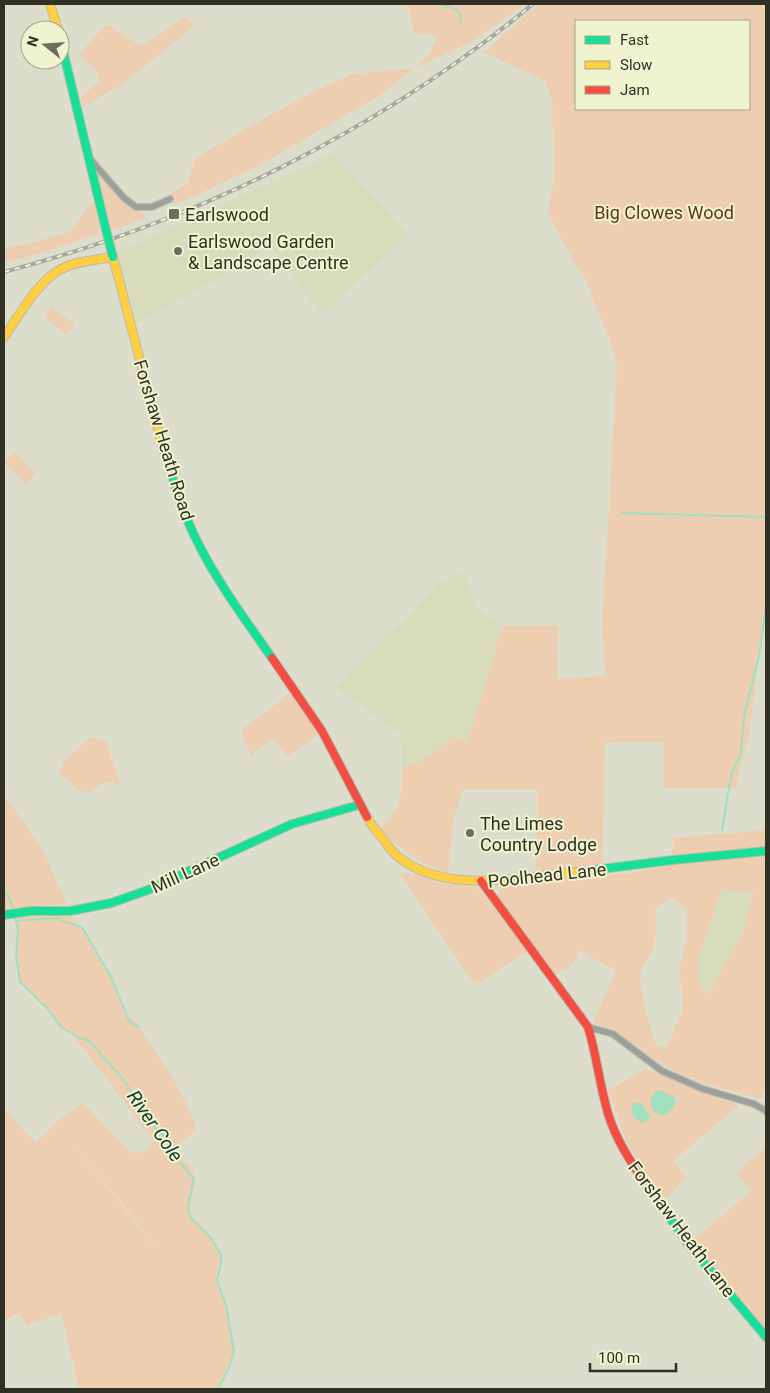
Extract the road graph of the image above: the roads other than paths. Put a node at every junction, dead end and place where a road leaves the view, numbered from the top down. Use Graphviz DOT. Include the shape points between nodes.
graph roads {
  1 [pos="50,4"];
  2 [pos="55,20"];
  3 [pos="68,70"];
  4 [pos="89,158"];
  5 [pos="170,199"];
  6 [pos="113,257"];
  7 [pos="4,337"];
  8 [pos="359,805"];
  9 [pos="766,850"];
  10 [pos="481,882"];
  11 [pos="4,915"];
  12 [pos="588,1027"];
  13 [pos="766,1111"];
  14 [pos="766,1338"];
  1 -- 2 [label="street"];
  3 -- 4 [label="street, Forshaw Heath Road"];
  4 -- 5 [label="street" via="136,207 152,207"];
  4 -- 6 [label="street, Forshaw Heath Road, bridge"];
  6 -- 7 [label="street" via="65,267 51,276"];
  6 -- 8 [label="street, Forshaw Heath Road" via="163,447 194,536 226,593 322,731"];
  8 -- 10 [label="street, Poolhead Lane" via="383,841 407,863 447,878"];
  8 -- 11 [label="street, Mill Lane" via="292,824 148,890 111,903 70,911"];
  9 -- 10 [label="street, Poolhead Lane"];
  10 -- 12 [label="street, Forshaw Heath Lane"];
  12 -- 13 [label="street" via="613,1034 662,1071"];
  12 -- 14 [label="street, Forshaw Heath Lane" via="606,1108 625,1153 688,1244"];
}
